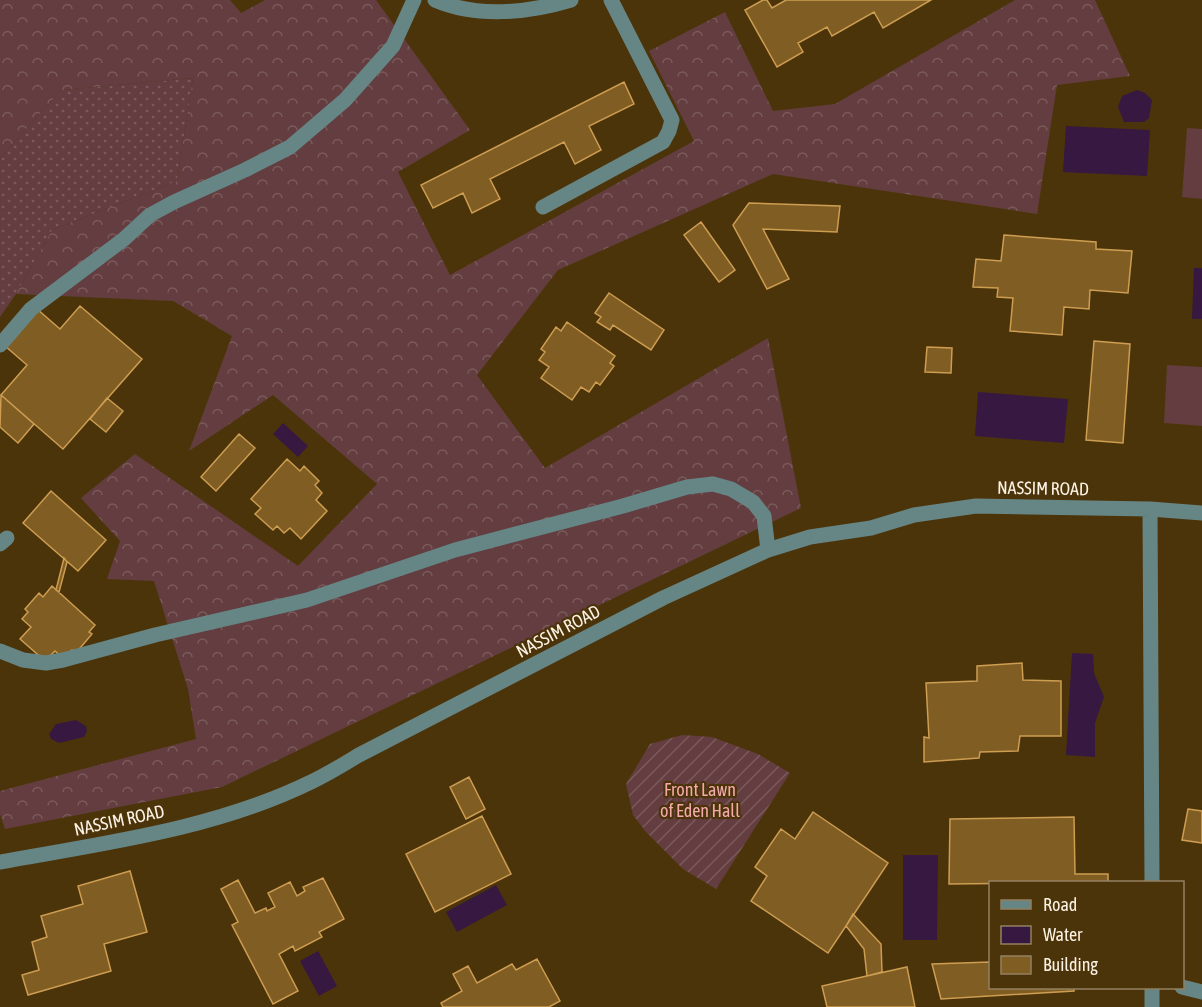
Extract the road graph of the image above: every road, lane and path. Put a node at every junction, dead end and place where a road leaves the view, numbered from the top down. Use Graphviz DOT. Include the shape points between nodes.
graph roads {
  1 [pos="414,0"];
  2 [pos="435,0"];
  3 [pos="571,0"];
  4 [pos="611,0"];
  5 [pos="477,5"];
  6 [pos="543,207"];
  7 [pos="0,345"];
  8 [pos="1150,509"];
  9 [pos="1202,513"];
  10 [pos="768,550"];
  11 [pos="0,651"];
  12 [pos="0,862"];
  13 [pos="1152,881"];
  14 [pos="1184,988"];
  15 [pos="1152,989"];
  16 [pos="1202,992"];
  17 [pos="1152,1007"];
  1 -- 7 [label="street" via="393,46 345,100 290,147 150,215 31,309"];
  2 -- 5 [label="street"];
  3 -- 5 [label="street" via="528,10"];
  4 -- 6 [label="street" via="672,120 669,131 663,142"];
  8 -- 9 [label="street, NASSIM ROAD"];
  8 -- 10 [label="street, NASSIM ROAD" via="976,506 810,537"];
  8 -- 13 [label="street"];
  10 -- 11 [label="street" via="764,516 753,502 713,484 687,487 454,550 307,600 63,660 23,660"];
  10 -- 12 [label="street, NASSIM ROAD" via="663,598 311,782 273,798 163,832"];
  14 -- 16 [label="street"];
  15 -- 17 [label="street"];
}
